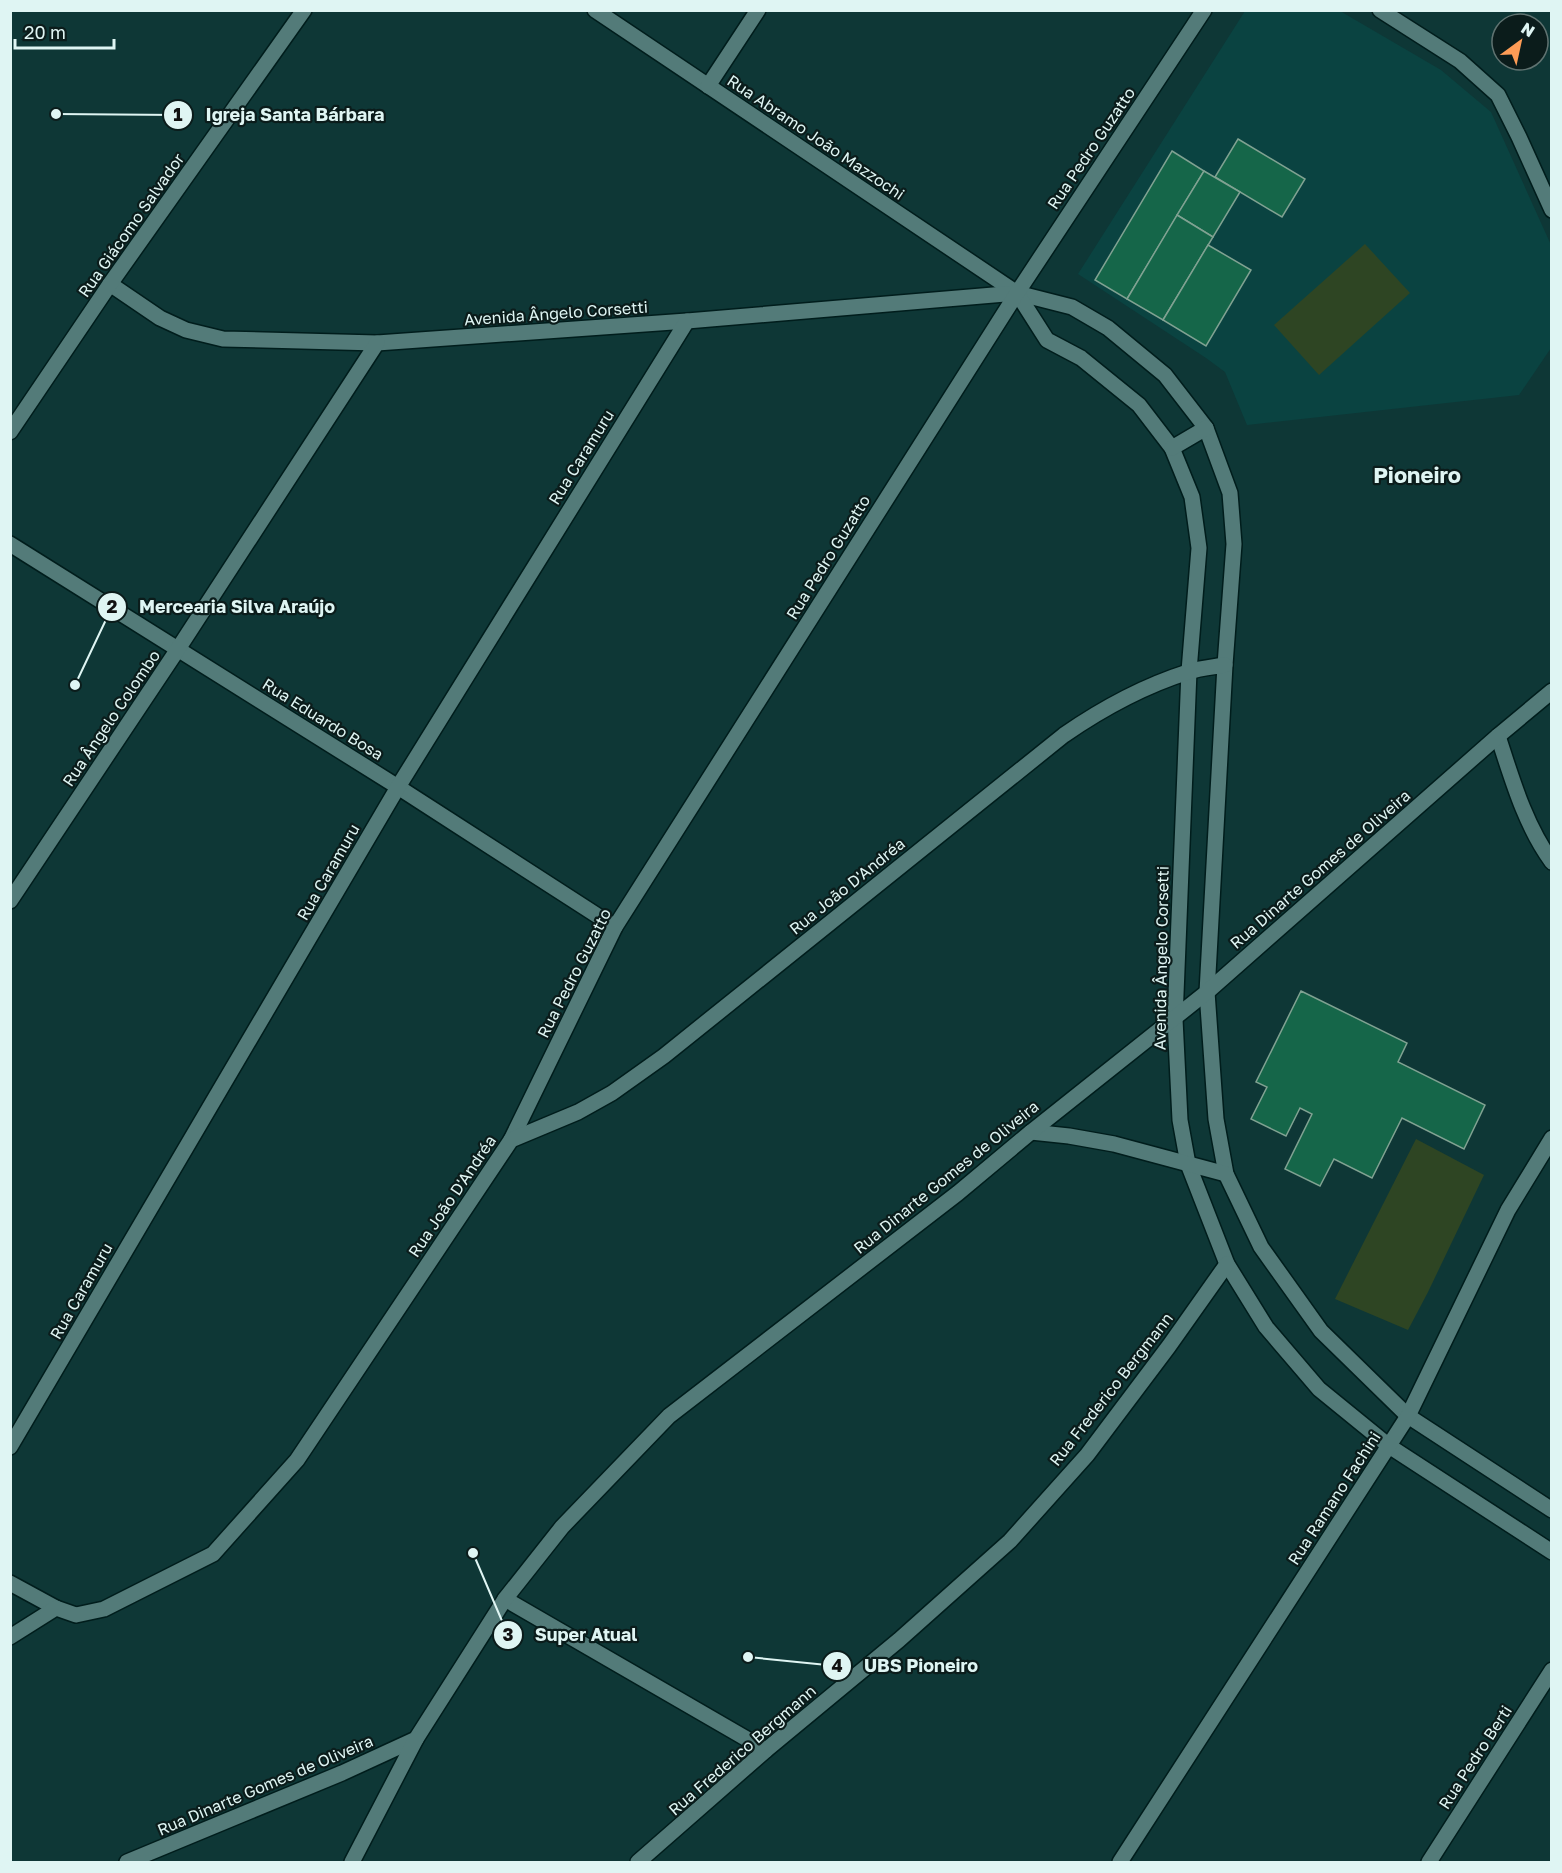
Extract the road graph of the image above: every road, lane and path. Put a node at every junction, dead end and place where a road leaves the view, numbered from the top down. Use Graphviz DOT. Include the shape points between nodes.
graph roads {
  1 [pos="304,10"];
  2 [pos="595,10"];
  3 [pos="758,10"];
  4 [pos="1204,10"];
  5 [pos="1380,10"];
  6 [pos="708,86"];
  7 [pos="1551,210"];
  8 [pos="110,284"];
  9 [pos="1017,293"];
  10 [pos="687,321"];
  11 [pos="1047,340"];
  12 [pos="377,343"];
  13 [pos="1206,428"];
  14 [pos="10,432"];
  15 [pos="1172,448"];
  16 [pos="10,544"];
  17 [pos="178,649"];
  18 [pos="1225,665"];
  19 [pos="1189,671"];
  20 [pos="1551,691"];
  21 [pos="1498,736"];
  22 [pos="398,788"];
  23 [pos="1551,862"];
  24 [pos="10,901"];
  25 [pos="615,927"];
  26 [pos="1207,992"];
  27 [pos="1174,1019"];
  28 [pos="1031,1132"];
  29 [pos="1551,1138"];
  30 [pos="511,1140"];
  31 [pos="1188,1164"];
  32 [pos="1226,1174"];
  33 [pos="1227,1264"];
  34 [pos="1408,1416"];
  35 [pos="1389,1446"];
  36 [pos="10,1447"];
  37 [pos="1551,1510"];
  38 [pos="1551,1552"];
  39 [pos="10,1583"];
  40 [pos="505,1599"];
  41 [pos="56,1608"];
  42 [pos="10,1637"];
  43 [pos="1551,1670"];
  44 [pos="416,1739"];
  45 [pos="766,1750"];
  46 [pos="127,1863"];
  47 [pos="352,1863"];
  48 [pos="638,1863"];
  49 [pos="1120,1863"];
  50 [pos="1429,1863"];
  1 -- 8 [label="street, Rua Giácomo Salvador"];
  2 -- 6 [label="street, Rua Abramo João Mazzochi"];
  3 -- 6 [label="street"];
  4 -- 9 [label="street, Rua Pedro Guzatto"];
  5 -- 7 [label="street" via="1460,61 1498,95"];
  6 -- 9 [label="street, Rua Abramo João Mazzochi"];
  8 -- 12 [label="street, Avenida Ângelo Corsetti" via="160,318 186,330 223,339"];
  8 -- 14 [label="street, Rua Giácomo Salvador"];
  9 -- 10 [label="street, Avenida Ângelo Corsetti"];
  9 -- 11 [label="street, Rua Abramo João Mazzochi"];
  9 -- 13 [label="street, Rua Abramo João Mazzochi" via="1072,307 1108,328 1165,375"];
  9 -- 25 [label="street, Rua Pedro Guzatto"];
  10 -- 12 [label="street, Avenida Ângelo Corsetti"];
  10 -- 22 [label="street, Rua Caramuru"];
  11 -- 15 [label="street, Avenida Ângelo Corsetti" via="1081,358 1139,405"];
  12 -- 17 [label="street, Rua Ângelo Colombo"];
  13 -- 15 [label="street"];
  13 -- 18 [label="street" via="1230,493 1234,544"];
  15 -- 19 [label="street, Avenida Ângelo Corsetti" via="1192,497 1199,548"];
  16 -- 17 [label="street, Rua Eduardo Bosa"];
  17 -- 22 [label="street, Rua Eduardo Bosa"];
  17 -- 24 [label="street, Rua Ângelo Colombo"];
  18 -- 19 [label="street, Rua João D'Andréa"];
  18 -- 26 [label="street"];
  19 -- 27 [label="street, Avenida Ângelo Corsetti"];
  19 -- 30 [label="street, Rua João D'Andréa" via="1122,699 1064,735 683,1041 612,1093"];
  20 -- 21 [label="street, Rua Dinarte Gomes de Oliveira"];
  21 -- 23 [label="street" via="1518,798"];
  21 -- 26 [label="street, Rua Dinarte Gomes de Oliveira"];
  22 -- 25 [label="street, Rua Eduardo Bosa"];
  22 -- 36 [label="street, Rua Caramuru"];
  25 -- 30 [label="street, Rua Pedro Guzatto"];
  26 -- 27 [label="street, Rua Dinarte Gomes de Oliveira"];
  26 -- 32 [label="street" via="1216,1119"];
  27 -- 28 [label="street, Rua Dinarte Gomes de Oliveira"];
  27 -- 31 [label="street, Avenida Ângelo Corsetti" via="1180,1120"];
  28 -- 31 [label="street" via="1114,1144"];
  28 -- 40 [label="street, Rua Dinarte Gomes de Oliveira" via="669,1416 562,1527"];
  29 -- 34 [label="street, Rua Ramano Fachini" via="1508,1210"];
  30 -- 41 [label="street, Rua João D'Andréa" via="297,1460 213,1554 104,1609 76,1615"];
  31 -- 32 [label="street"];
  31 -- 33 [label="street, Avenida Ângelo Corsetti"];
  32 -- 34 [label="street" via="1261,1247 1321,1331"];
  33 -- 35 [label="street, Avenida Ângelo Corsetti" via="1266,1327 1319,1389"];
  33 -- 45 [label="street, Rua Frederico Bergmann" via="1087,1455 1010,1540 899,1640"];
  34 -- 35 [label="street, Rua Ramano Fachini"];
  34 -- 37 [label="street"];
  35 -- 38 [label="street, Avenida Ângelo Corsetti"];
  35 -- 49 [label="street, Rua Ramano Fachini"];
  39 -- 41 [label="street, Rua João D'Andréa"];
  40 -- 44 [label="street, Rua Dinarte Gomes de Oliveira"];
  40 -- 45 [label="street"];
  41 -- 42 [label="street"];
  43 -- 50 [label="street, Rua Pedro Berti"];
  44 -- 46 [label="street, Rua Dinarte Gomes de Oliveira"];
  44 -- 47 [label="street, Rua Dinarte Gomes de Oliveira"];
  45 -- 48 [label="street, Rua Frederico Bergmann"];
}
